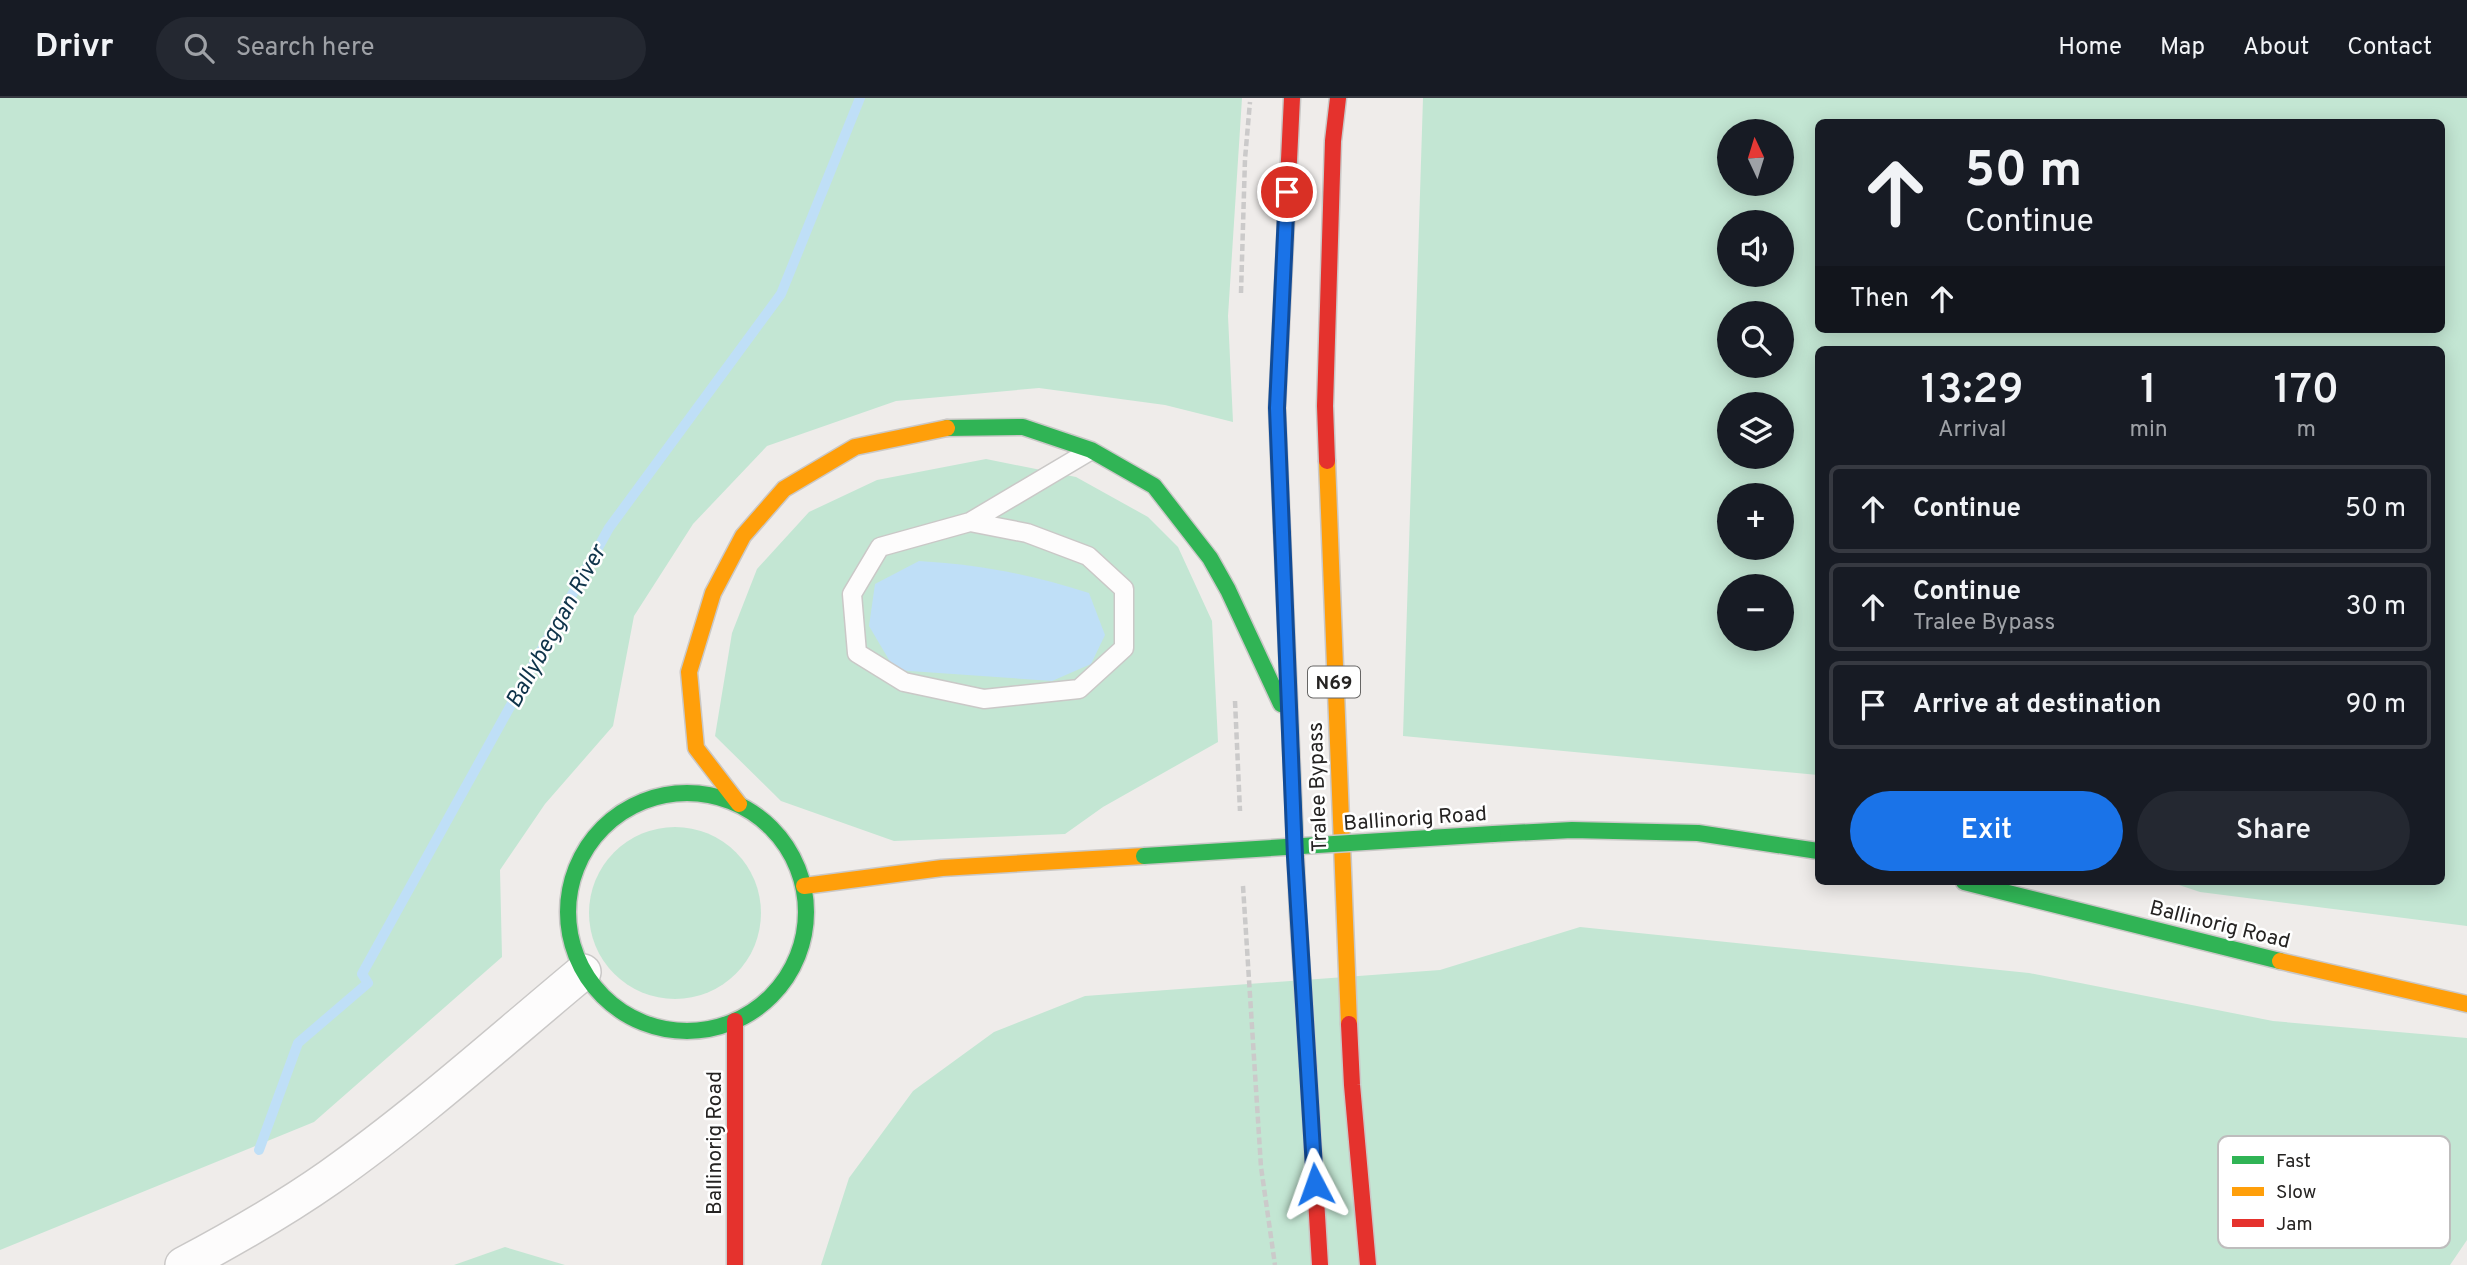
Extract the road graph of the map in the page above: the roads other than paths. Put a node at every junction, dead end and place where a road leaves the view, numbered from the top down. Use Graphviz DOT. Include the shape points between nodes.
graph roads {
  1 [pos="1292,98"];
  2 [pos="1338,98"];
  3 [pos="1091,450"];
  4 [pos="970,522"];
  5 [pos="1288,719"];
  6 [pos="739,804"];
  7 [pos="1815,851"];
  8 [pos="1976,885"];
  9 [pos="804,886"];
  10 [pos="583,972"];
  11 [pos="2467,1004"];
  12 [pos="735,1021"];
  13 [pos="183,1265"];
  14 [pos="735,1265"];
  15 [pos="1320,1265"];
  16 [pos="1368,1265"];
  1 -- 5 [label="main road, Tralee Bypass / N69" via="1277,408"];
  2 -- 16 [label="main road, Tralee Bypass / N69" via="1325,420 1352,1085"];
  3 -- 4 [label="lane"];
  3 -- 5 [label="main road" via="1154,486 1210,558"];
  3 -- 6 [label="main road" via="1023,427 945,428 855,447 783,489 743,536 713,593 689,672 696,748"];
  4 -- 4 [label="lane" via="880,547 852,594 857,653 904,682 984,699 1079,689 1124,648 1124,589 1088,556 1027,533"];
  5 -- 15 [label="main road, N69"];
  6 -- 9 [label="main road" via="769,825 791,853"];
  6 -- 10 [label="main road" via="703,793 665,794 629,807 599,830 577,862 567,899 569,937"];
  7 -- 9 [label="main road, Ballinorig Road, bridge" via="1698,833 1572,830 942,868"];
  8 -- 11 [label="main road, Ballinorig Road"];
  9 -- 12 [label="main road" via="806,919 800,951 786,980 763,1004"];
  10 -- 12 [label="main road" via="605,999 634,1019 667,1030 701,1031"];
  10 -- 13 [label="street" via="330,1177 243,1234"];
  12 -- 14 [label="main road, Ballinorig Road"];
}
